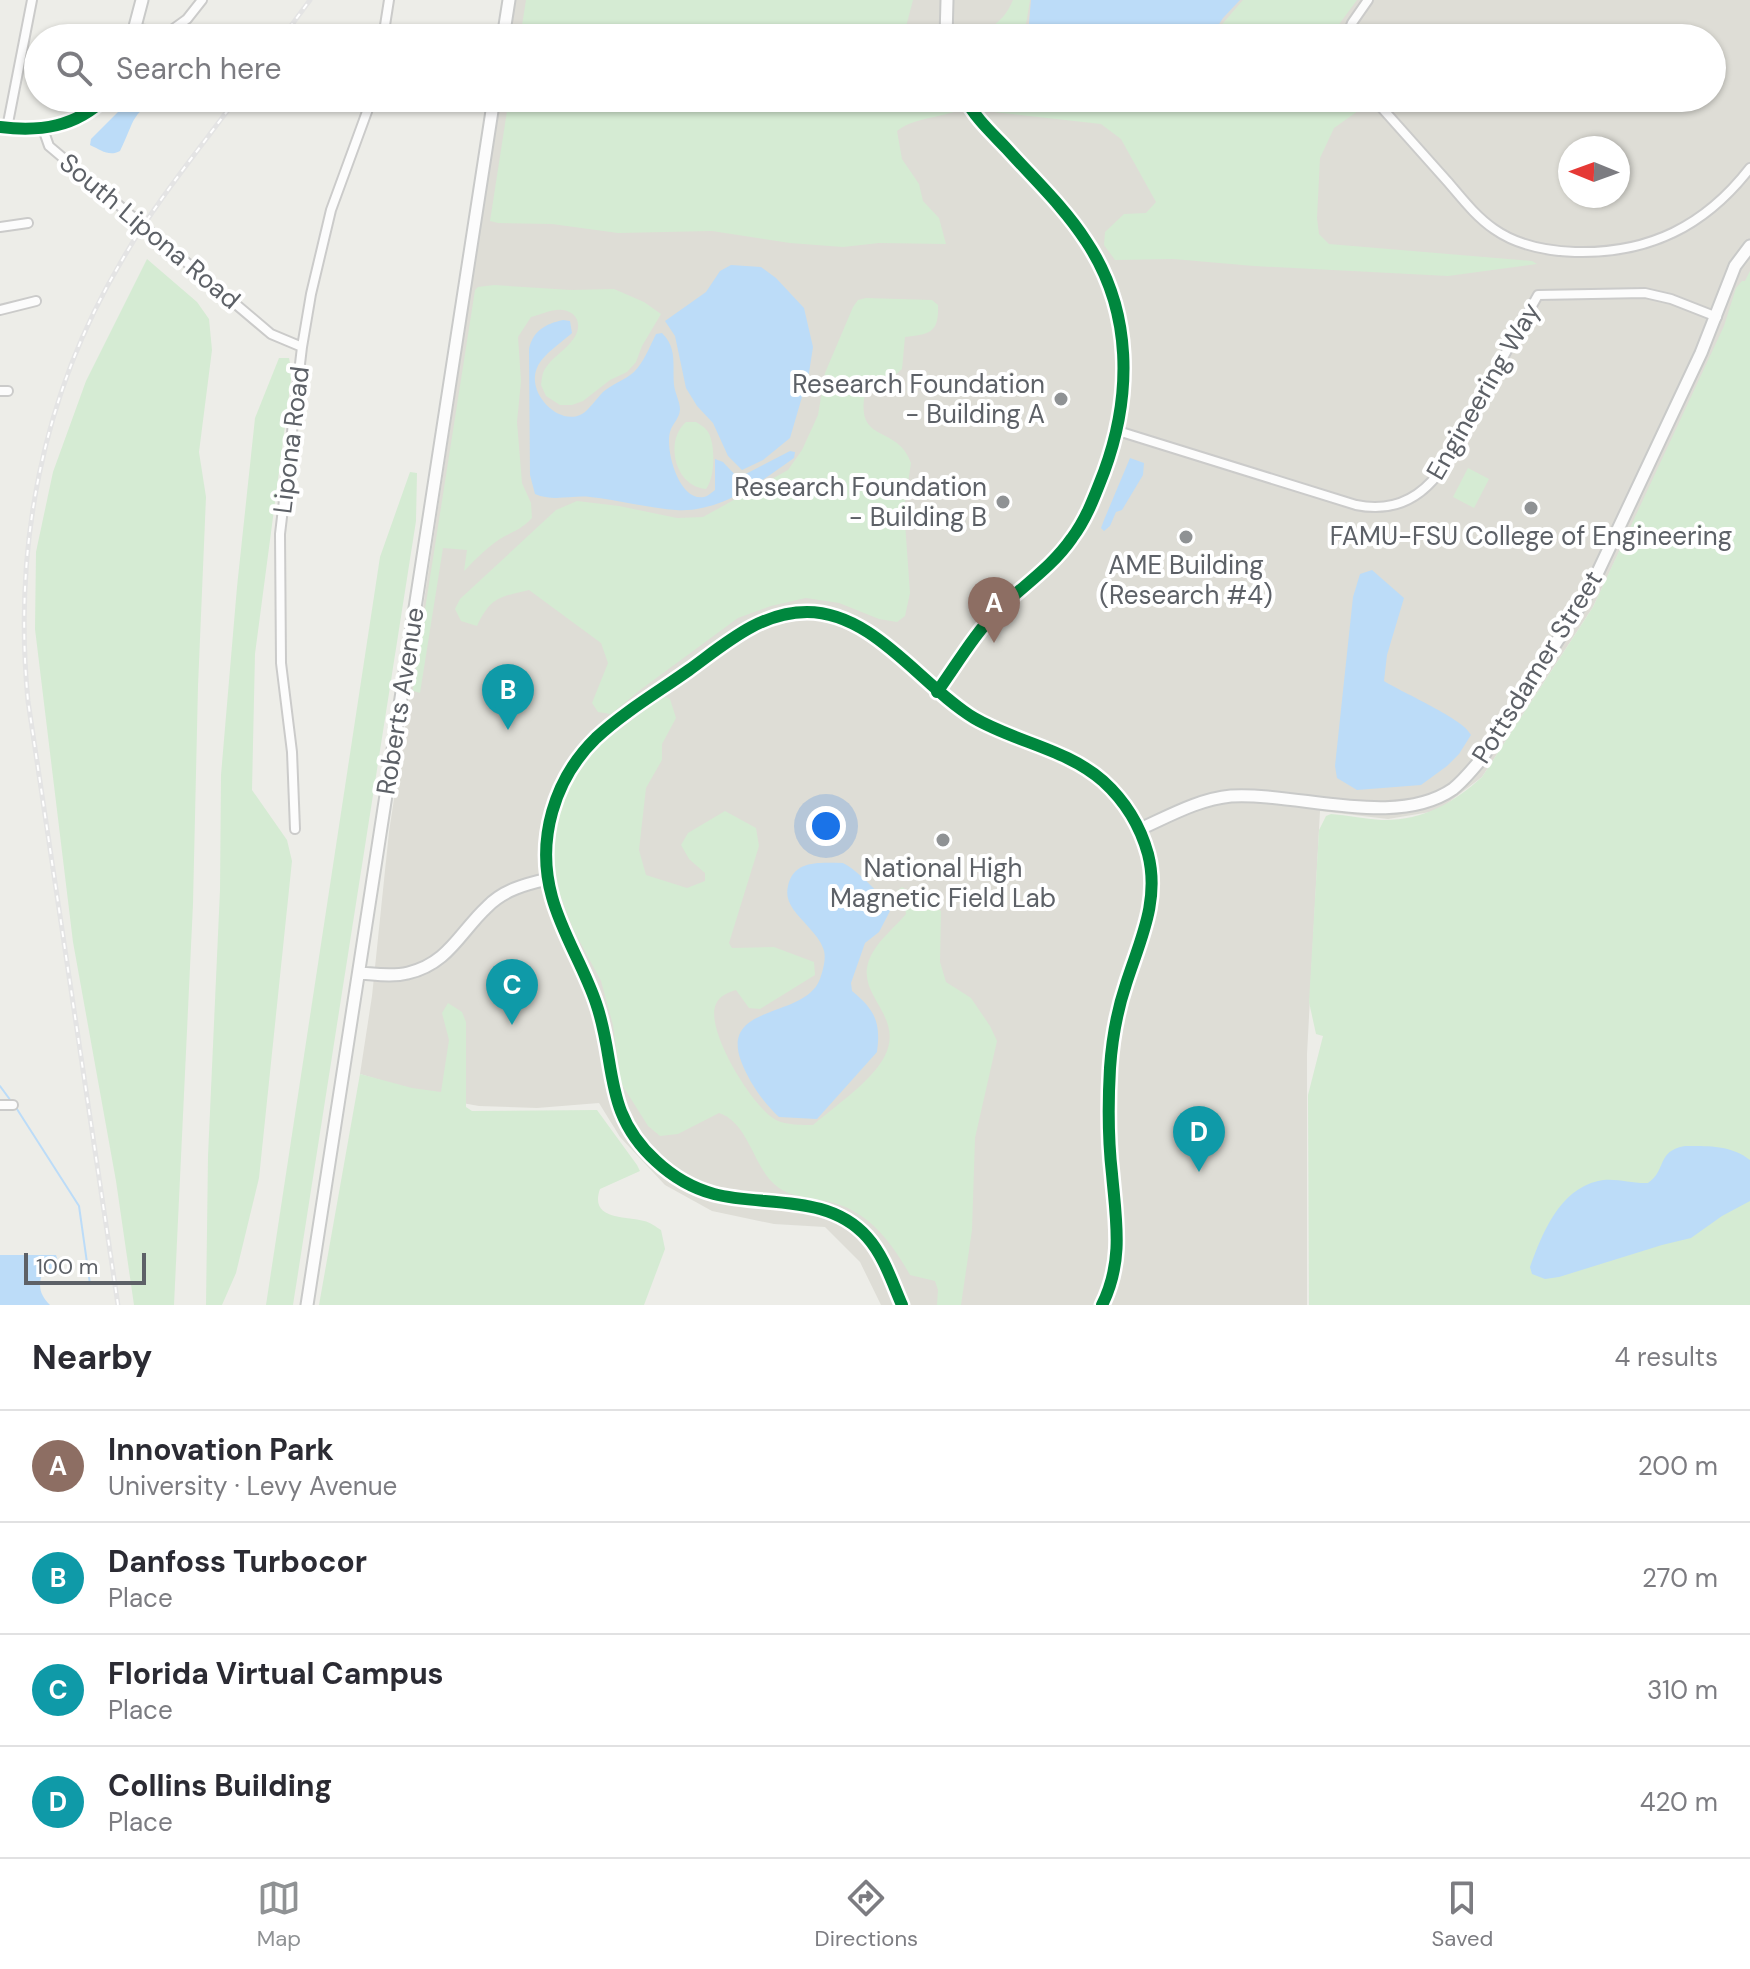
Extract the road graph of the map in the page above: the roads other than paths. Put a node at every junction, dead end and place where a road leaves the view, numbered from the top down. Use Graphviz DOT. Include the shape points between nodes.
graph roads {
  1 [pos="32,0"];
  2 [pos="142,0"];
  3 [pos="202,0"];
  4 [pos="389,0"];
  5 [pos="509,0"];
  6 [pos="947,0"];
  7 [pos="1368,0"];
  8 [pos="27,24"];
  9 [pos="136,24"];
  10 [pos="180,24"];
  11 [pos="385,24"];
  12 [pos="505,24"];
  13 [pos="946,24"];
  14 [pos="1352,24"];
  15 [pos="24,37"];
  16 [pos="88,112"];
  17 [pos="367,112"];
  18 [pos="492,112"];
  19 [pos="975,112"];
  20 [pos="1385,112"];
  21 [pos="4,128"];
  22 [pos="43,129"];
  23 [pos="1750,168"];
  24 [pos="28,223"];
  25 [pos="0,227"];
  26 [pos="1750,246"];
  27 [pos="36,301"];
  28 [pos="0,310"];
  29 [pos="1717,317"];
  30 [pos="302,347"];
  31 [pos="1118,431"];
  32 [pos="937,692"];
  33 [pos="295,829"];
  34 [pos="1140,829"];
  35 [pos="548,879"];
  36 [pos="359,973"];
  37 [pos="0,1105"];
  38 [pos="13,1105"];
  39 [pos="307,1305"];
  40 [pos="902,1305"];
  41 [pos="1102,1305"];
  1 -- 8 [label="street"];
  2 -- 9 [label="street"];
  3 -- 10 [label="street"];
  4 -- 11 [label="street"];
  5 -- 12 [label="street"];
  6 -- 13 [label="street"];
  7 -- 14 [label="street"];
  15 -- 21 [label="street"];
  16 -- 22 [label="street"];
  17 -- 30 [label="street, Lipona Road" via="331,210"];
  18 -- 36 [label="street, Roberts Avenue"];
  19 -- 31 [label="street" via="1067,215 1106,279 1125,361"];
  20 -- 23 [label="street" via="1477,215 1531,247 1600,252 1661,239 1715,207"];
  21 -- 22 [label="street, South Lipona Road"];
  22 -- 30 [label="street, South Lipona Road" via="49,146 143,227 271,334"];
  24 -- 25 [label="street"];
  26 -- 29 [label="street, Pottsdamer Street" via="1735,266"];
  27 -- 28 [label="street"];
  29 -- 31 [label="street, Engineering Way" via="1645,293 1538,295 1438,474 1423,491 1390,507 1356,505"];
  29 -- 34 [label="street, Pottsdamer Street" via="1581,605 1468,775 1444,794 1402,807 1234,796 1205,801"];
  30 -- 33 [label="street, Lipona Road" via="280,534 281,663"];
  31 -- 32 [label="street" via="1090,508 1073,537 984,627"];
  32 -- 34 [label="street" via="976,720 1094,774 1126,806"];
  32 -- 35 [label="street" via="879,641 847,621 810,612 758,623 614,723 577,760 547,831"];
  34 -- 41 [label="street" via="1152,894 1114,1033 1109,1142 1118,1253"];
  35 -- 36 [label="street" via="495,899 430,966 406,974"];
  35 -- 40 [label="street" via="556,911 599,1011 615,1097 640,1145 669,1172 703,1190 804,1205 847,1220 877,1248"];
  36 -- 39 [label="street, Roberts Avenue"];
  37 -- 38 [label="street"];
}
